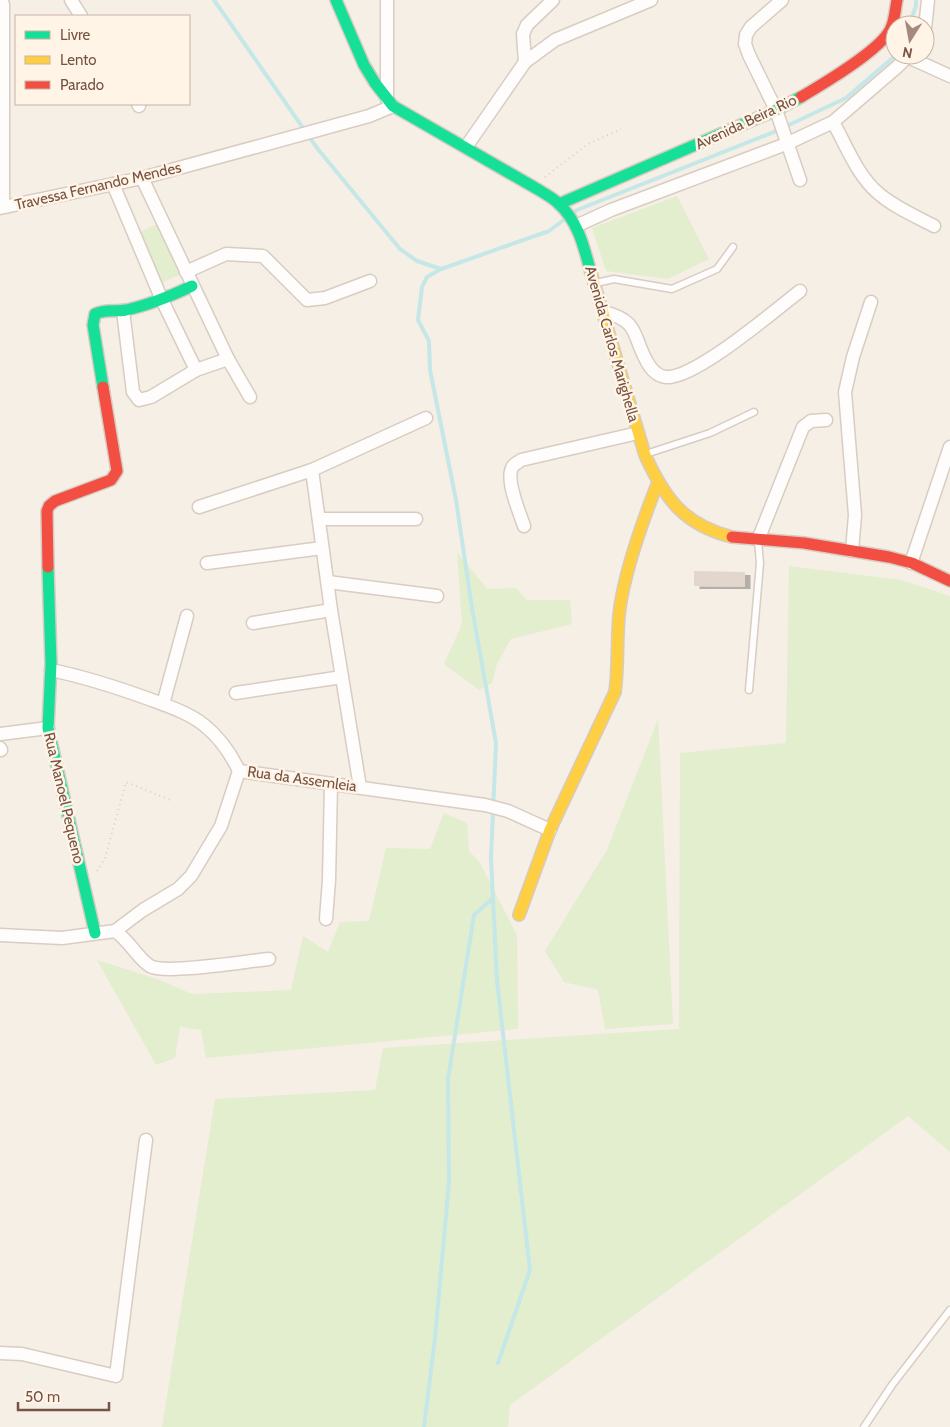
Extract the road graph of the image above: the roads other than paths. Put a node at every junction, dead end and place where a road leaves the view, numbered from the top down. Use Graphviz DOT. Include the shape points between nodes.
graph roads {
  1 [pos="71,0"];
  2 [pos="336,0"];
  3 [pos="387,0"];
  4 [pos="552,0"];
  5 [pos="651,0"];
  6 [pos="782,0"];
  7 [pos="897,0"];
  8 [pos="928,0"];
  9 [pos="3,1"];
  10 [pos="80,15"];
  11 [pos="926,15"];
  12 [pos="525,62"];
  13 [pos="898,65"];
  14 [pos="927,65"];
  15 [pos="950,76"];
  16 [pos="390,103"];
  17 [pos="776,110"];
  18 [pos="833,122"];
  19 [pos="786,144"];
  20 [pos="466,147"];
  21 [pos="142,178"];
  22 [pos="800,180"];
  23 [pos="113,184"];
  24 [pos="1,208"];
  25 [pos="562,208"];
  26 [pos="574,224"];
  27 [pos="934,226"];
  28 [pos="733,247"];
  29 [pos="186,272"];
  30 [pos="370,281"];
  31 [pos="595,283"];
  32 [pos="192,286"];
  33 [pos="800,291"];
  34 [pos="162,300"];
  35 [pos="871,302"];
  36 [pos="123,311"];
  37 [pos="604,312"];
  38 [pos="228,360"];
  39 [pos="196,370"];
  40 [pos="250,397"];
  41 [pos="754,412"];
  42 [pos="426,418"];
  43 [pos="826,420"];
  44 [pos="638,433"];
  45 [pos="950,447"];
  46 [pos="645,454"];
  47 [pos="312,470"];
  48 [pos="658,482"];
  49 [pos="199,508"];
  50 [pos="319,519"];
  51 [pos="416,519"];
  52 [pos="524,526"];
  53 [pos="758,540"];
  54 [pos="322,548"];
  55 [pos="852,550"];
  56 [pos="207,563"];
  57 [pos="911,563"];
  58 [pos="950,581"];
  59 [pos="328,582"];
  60 [pos="437,596"];
  61 [pos="331,610"];
  62 [pos="187,616"];
  63 [pos="253,623"];
  64 [pos="51,670"];
  65 [pos="342,677"];
  66 [pos="749,690"];
  67 [pos="236,693"];
  68 [pos="163,704"];
  69 [pos="48,728"];
  70 [pos="0,734"];
  71 [pos="239,770"];
  72 [pos="331,784"];
  73 [pos="360,787"];
  74 [pos="550,830"];
  75 [pos="519,915"];
  76 [pos="326,919"];
  77 [pos="115,931"];
  78 [pos="94,933"];
  79 [pos="0,935"];
  80 [pos="269,959"];
  81 [pos="146,1140"];
  82 [pos="950,1310"];
  83 [pos="0,1352"];
  84 [pos="864,1427"];
  1 -- 10 [label="street"];
  2 -- 16 [label="street, Avenida Carlos Marighella" via="364,65"];
  3 -- 16 [label="street"];
  4 -- 12 [label="street" via="527,25 523,34"];
  5 -- 12 [label="street" via="555,40"];
  6 -- 17 [label="street" via="751,27 745,44"];
  7 -- 17 [label="street, Avenida Beira Rio" via="894,20 881,42 844,71"];
  8 -- 11 [label="street"];
  9 -- 24 [label="street, Travessa Fernando Mendes"];
  12 -- 20 [label="street"];
  13 -- 18 [label="street, Avenida Beira Rio"];
  14 -- 15 [label="street"];
  16 -- 20 [label="street, Avenida Carlos Marighella"];
  16 -- 21 [label="street, Travessa Fernando Mendes" via="369,116"];
  17 -- 19 [label="street"];
  17 -- 25 [label="street, Avenida Beira Rio"];
  18 -- 19 [label="street, Avenida Beira Rio"];
  18 -- 27 [label="street" via="863,177 877,192"];
  19 -- 22 [label="street"];
  19 -- 26 [label="street, Avenida Beira Rio"];
  20 -- 25 [label="street, Avenida Carlos Marighella" via="533,186"];
  21 -- 23 [label="street, Travessa Fernando Mendes"];
  21 -- 29 [label="street"];
  23 -- 24 [label="street, Travessa Fernando Mendes"];
  23 -- 34 [label="street"];
  25 -- 26 [label="street, Avenida Carlos Marighella"];
  26 -- 31 [label="street, Avenida Carlos Marighella"];
  28 -- 31 [label="lane" via="717,269 672,289 614,279"];
  29 -- 30 [label="street" via="226,254 263,256 307,300 325,298"];
  29 -- 32 [label="street"];
  31 -- 37 [label="street, Avenida Carlos Marighella"];
  32 -- 34 [label="street"];
  32 -- 38 [label="street"];
  33 -- 37 [label="street" via="722,351 684,373 666,377 656,374 646,361 631,326 621,316"];
  34 -- 36 [label="street"];
  34 -- 39 [label="street"];
  35 -- 55 [label="street" via="845,392 855,515"];
  36 -- 39 [label="street" via="134,392 139,400 151,397"];
  36 -- 64 [label="street, Rua Manoel Pequeno" via="95,314 93,326 117,471 111,480 56,500 47,511"];
  37 -- 44 [label="street, Avenida Carlos Marighella"];
  38 -- 39 [label="street"];
  38 -- 40 [label="street"];
  41 -- 46 [label="lane" via="710,433"];
  42 -- 47 [label="street"];
  43 -- 53 [label="street" via="811,421 803,427"];
  44 -- 46 [label="street, Avenida Carlos Marighella"];
  44 -- 52 [label="street" via="521,460 513,465 510,483"];
  45 -- 57 [label="street"];
  46 -- 48 [label="street, Avenida Carlos Marighella"];
  47 -- 49 [label="street"];
  47 -- 50 [label="street"];
  48 -- 53 [label="street, Avenida Carlos Marighella" via="675,506 694,522 720,533"];
  48 -- 74 [label="street" via="624,586 615,692"];
  50 -- 51 [label="street"];
  50 -- 54 [label="street"];
  53 -- 55 [label="street, Avenida Carlos Marighella"];
  53 -- 66 [label="lane" via="760,563"];
  54 -- 56 [label="street"];
  54 -- 59 [label="street"];
  55 -- 57 [label="street, Avenida Carlos Marighella"];
  57 -- 58 [label="street, Avenida Carlos Marighella"];
  59 -- 60 [label="street"];
  59 -- 61 [label="street"];
  61 -- 63 [label="street"];
  61 -- 65 [label="street"];
  62 -- 68 [label="street"];
  64 -- 68 [label="street, Rua da Assemleia" via="86,677"];
  64 -- 69 [label="street, Rua Manoel Pequeno"];
  65 -- 67 [label="street"];
  65 -- 73 [label="street"];
  68 -- 71 [label="street, Rua da Assemleia" via="204,725 220,741"];
  69 -- 70 [label="street"];
  69 -- 78 [label="street, Rua Manoel Pequeno"];
  71 -- 72 [label="street, Rua da Assemleia"];
  71 -- 77 [label="street" via="221,826 191,876 178,889"];
  72 -- 73 [label="street, Rua da Assemleia"];
  72 -- 76 [label="street"];
  73 -- 74 [label="street, Rua da Assemleia" via="485,805 508,811"];
  74 -- 75 [label="street"];
  77 -- 78 [label="street"];
  77 -- 80 [label="street" via="148,966 158,970"];
  78 -- 79 [label="street" via="62,938"];
  81 -- 83 [label="street" via="116,1376"];
  82 -- 84 [label="lane"];
}
